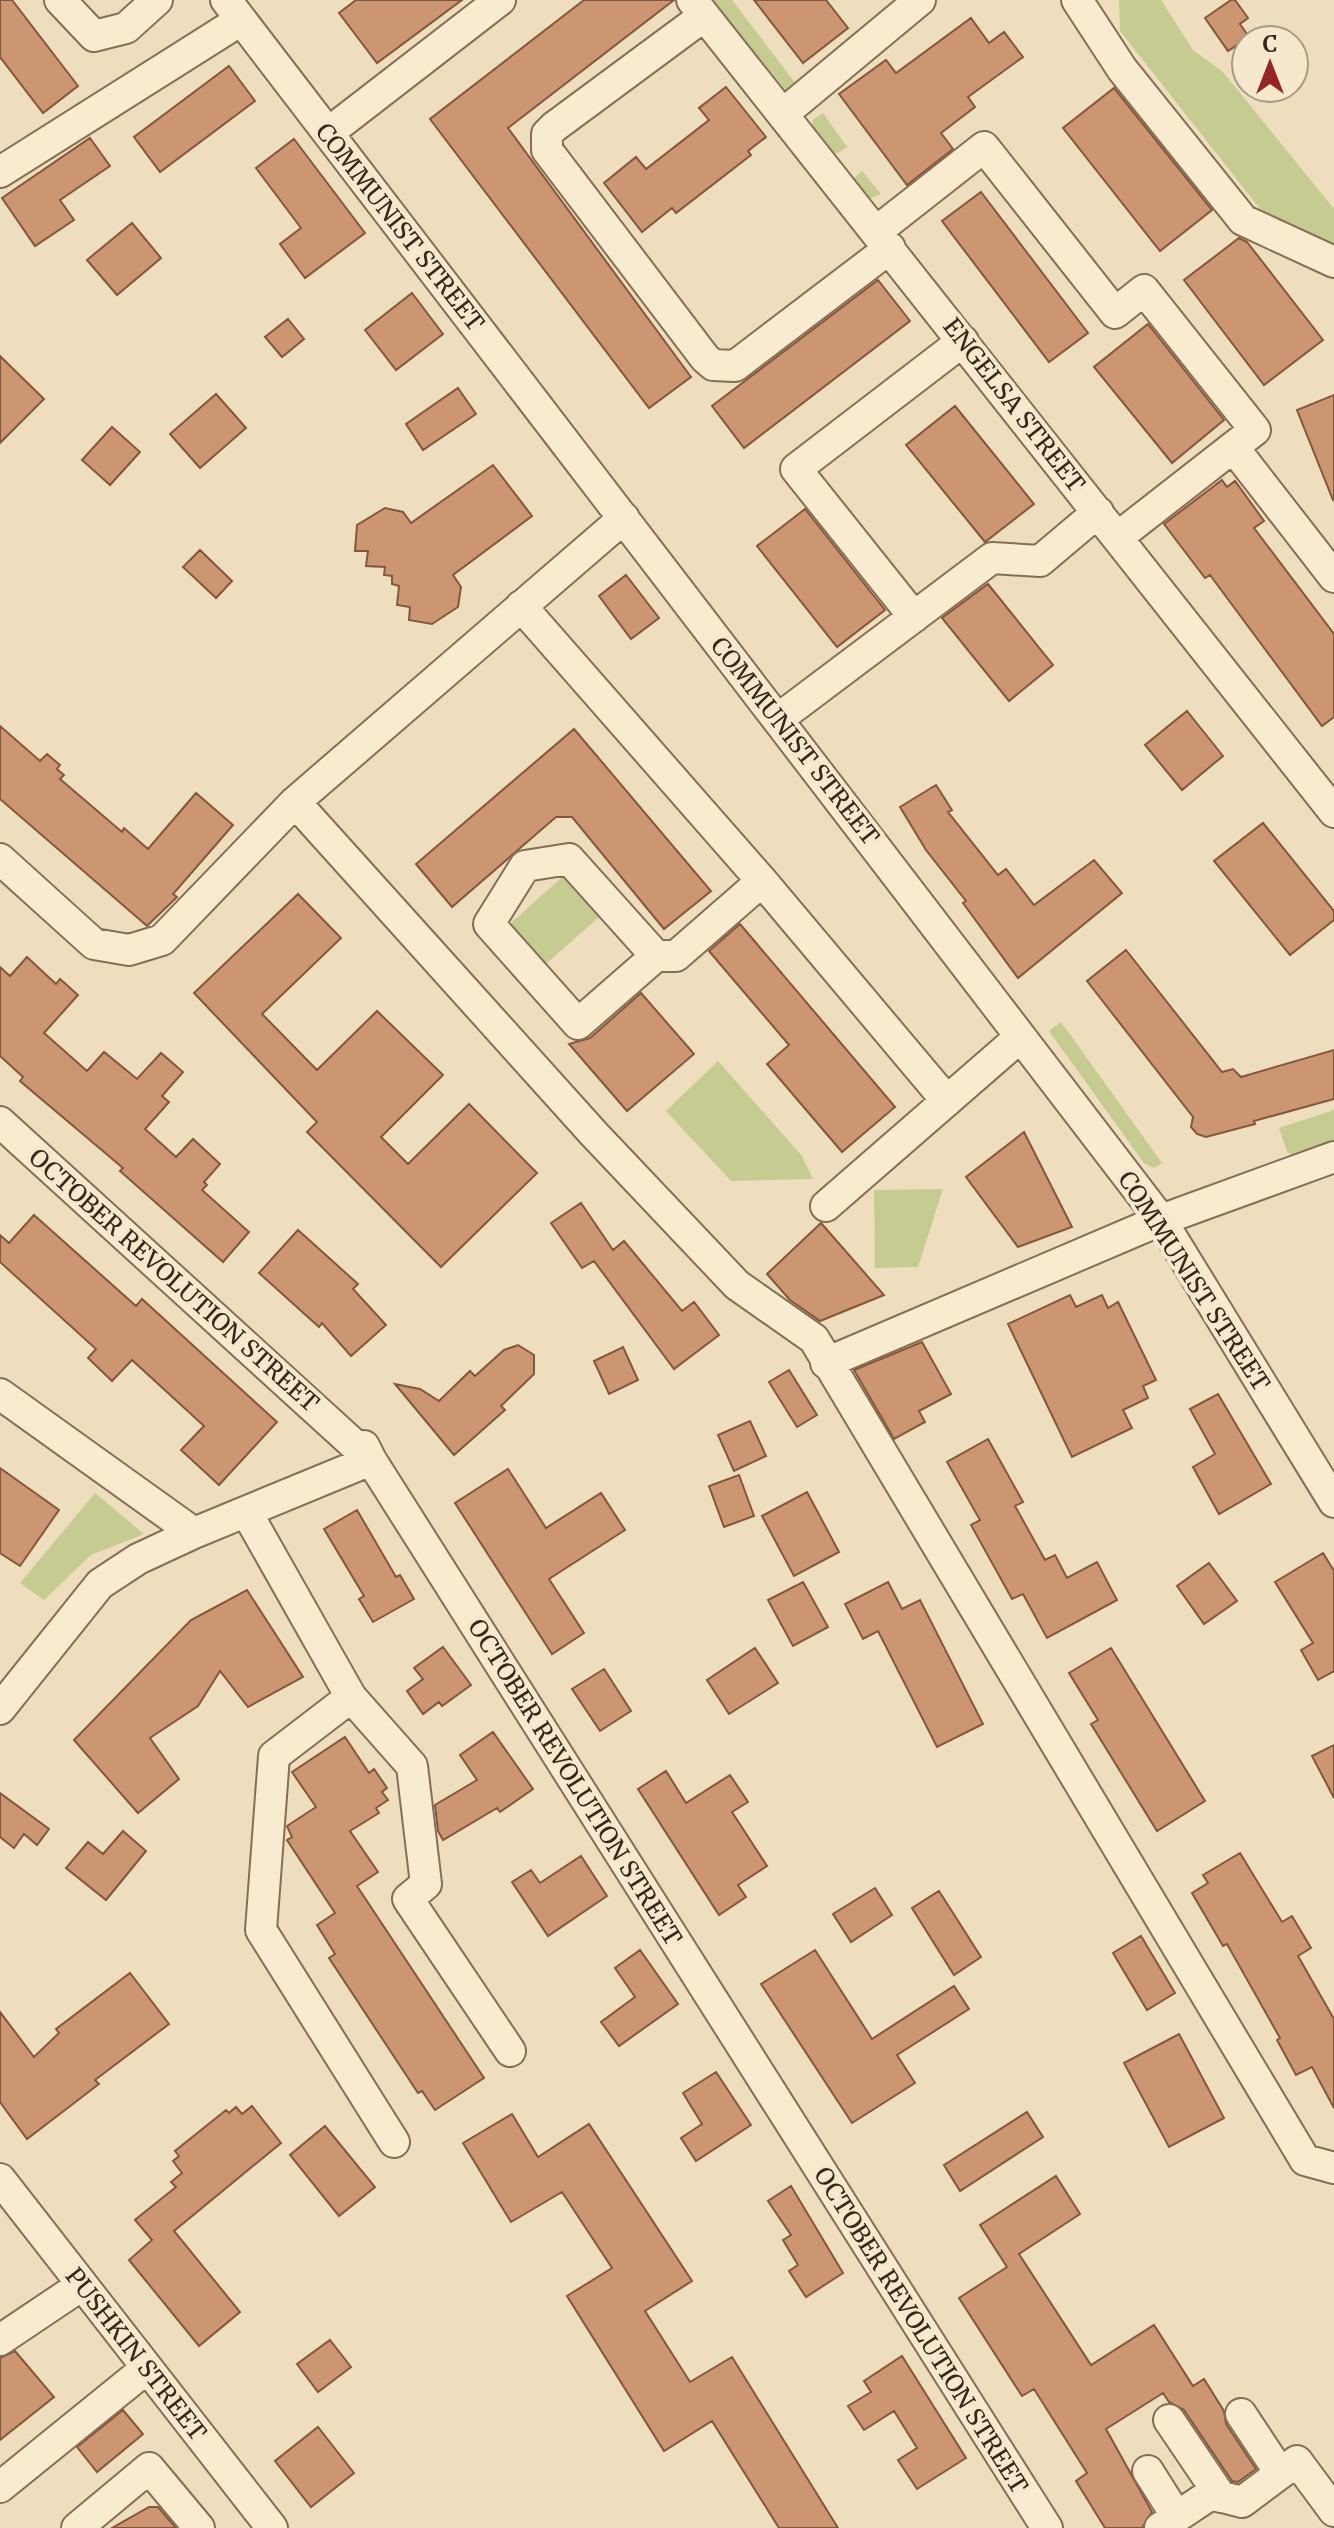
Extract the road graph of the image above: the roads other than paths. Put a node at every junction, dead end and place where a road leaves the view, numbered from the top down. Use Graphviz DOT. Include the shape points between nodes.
graph roads {
  1 [pos="60,0"];
  2 [pos="157,0"];
  3 [pos="500,0"];
  4 [pos="920,0"];
  5 [pos="1077,0"];
  6 [pos="232,6"];
  7 [pos="698,8"];
  8 [pos="784,113"];
  9 [pos="328,133"];
  10 [pos="0,172"];
  11 [pos="884,240"];
  12 [pos="1334,262"];
  13 [pos="963,341"];
  14 [pos="1233,447"];
  15 [pos="1098,512"];
  16 [pos="624,518"];
  17 [pos="1118,537"];
  18 [pos="1334,577"];
  19 [pos="521,606"];
  20 [pos="914,617"];
  21 [pos="778,719"];
  22 [pos="295,802"];
  23 [pos="1334,812"];
  24 [pos="0,859"];
  25 [pos="762,881"];
  26 [pos="656,956"];
  27 [pos="1011,1045"];
  28 [pos="947,1101"];
  29 [pos="0,1103"];
  30 [pos="0,1122"];
  31 [pos="1334,1157"];
  32 [pos="826,1206"];
  33 [pos="1161,1220"];
  34 [pos="820,1351"];
  35 [pos="0,1394"];
  36 [pos="371,1460"];
  37 [pos="1334,1502"];
  38 [pos="247,1513"];
  39 [pos="194,1533"];
  40 [pos="351,1697"];
  41 [pos="0,1709"];
  42 [pos="510,2051"];
  43 [pos="394,2142"];
  44 [pos="1334,2168"];
  45 [pos="0,2179"];
  46 [pos="82,2285"];
  47 [pos="0,2340"];
  48 [pos="147,2368"];
  49 [pos="1241,2414"];
  50 [pos="1169,2420"];
  51 [pos="1148,2471"];
  52 [pos="1280,2473"];
  53 [pos="0,2487"];
  54 [pos="1221,2497"];
  55 [pos="1334,2511"];
  56 [pos="1169,2522"];
  57 [pos="263,2525"];
  58 [pos="77,2528"];
  59 [pos="199,2528"];
  60 [pos="1047,2528"];
  1 -- 2 [label="street" via="94,36 126,28"];
  3 -- 9 [label="street"];
  4 -- 8 [label="street"];
  5 -- 12 [label="street" via="1122,69 1243,220"];
  6 -- 9 [label="street, COMMUNIST STREET"];
  6 -- 10 [label="street"];
  7 -- 8 [label="street, ENGELSA STREET"];
  7 -- 11 [label="street" via="554,127 545,142 705,358 713,365 735,366"];
  8 -- 11 [label="street, ENGELSA STREET"];
  9 -- 16 [label="street, COMMUNIST STREET"];
  11 -- 13 [label="street, ENGELSA STREET"];
  11 -- 14 [label="street" via="984,147 1115,313 1144,290 1255,430"];
  13 -- 15 [label="street, ENGELSA STREET"];
  13 -- 20 [label="street" via="796,469"];
  14 -- 17 [label="street"];
  14 -- 18 [label="street"];
  15 -- 17 [label="street, ENGELSA STREET"];
  15 -- 20 [label="street" via="1040,561 992,558"];
  16 -- 19 [label="street"];
  16 -- 21 [label="street, COMMUNIST STREET"];
  17 -- 23 [label="street, ENGELSA STREET"];
  19 -- 22 [label="street"];
  19 -- 25 [label="street"];
  20 -- 21 [label="street"];
  21 -- 33 [label="street, COMMUNIST STREET"];
  22 -- 24 [label="street" via="162,940 129,950 94,944"];
  22 -- 34 [label="street" via="737,1285"];
  25 -- 26 [label="street" via="676,956"];
  25 -- 28 [label="street"];
  26 -- 26 [label="street" via="578,1024 489,924 525,866 569,859"];
  27 -- 28 [label="street"];
  28 -- 32 [label="street"];
  29 -- 36 [label="street" via="354,1426"];
  30 -- 36 [label="street, OCTOBER REVOLUTION STREET"];
  31 -- 33 [label="street"];
  33 -- 34 [label="street"];
  33 -- 37 [label="street, COMMUNIST STREET"];
  34 -- 44 [label="street" via="1305,2160"];
  35 -- 39 [label="street"];
  36 -- 38 [label="street"];
  36 -- 60 [label="street, OCTOBER REVOLUTION STREET"];
  38 -- 39 [label="street"];
  38 -- 40 [label="street"];
  39 -- 41 [label="street" via="100,1584"];
  40 -- 42 [label="street" via="412,1766 426,1884 408,1899"];
  40 -- 43 [label="street" via="274,1756 261,1930"];
  45 -- 46 [label="street, PUSHKIN STREET"];
  46 -- 47 [label="street"];
  46 -- 48 [label="street, PUSHKIN STREET"];
  48 -- 53 [label="street"];
  48 -- 57 [label="street, PUSHKIN STREET"];
  49 -- 52 [label="street"];
  50 -- 54 [label="street"];
  51 -- 56 [label="street"];
  52 -- 54 [label="street" via="1242,2502"];
  52 -- 55 [label="street" via="1297,2461"];
  54 -- 56 [label="street" via="1211,2494"];
  58 -- 59 [label="street" via="149,2468"];
}
